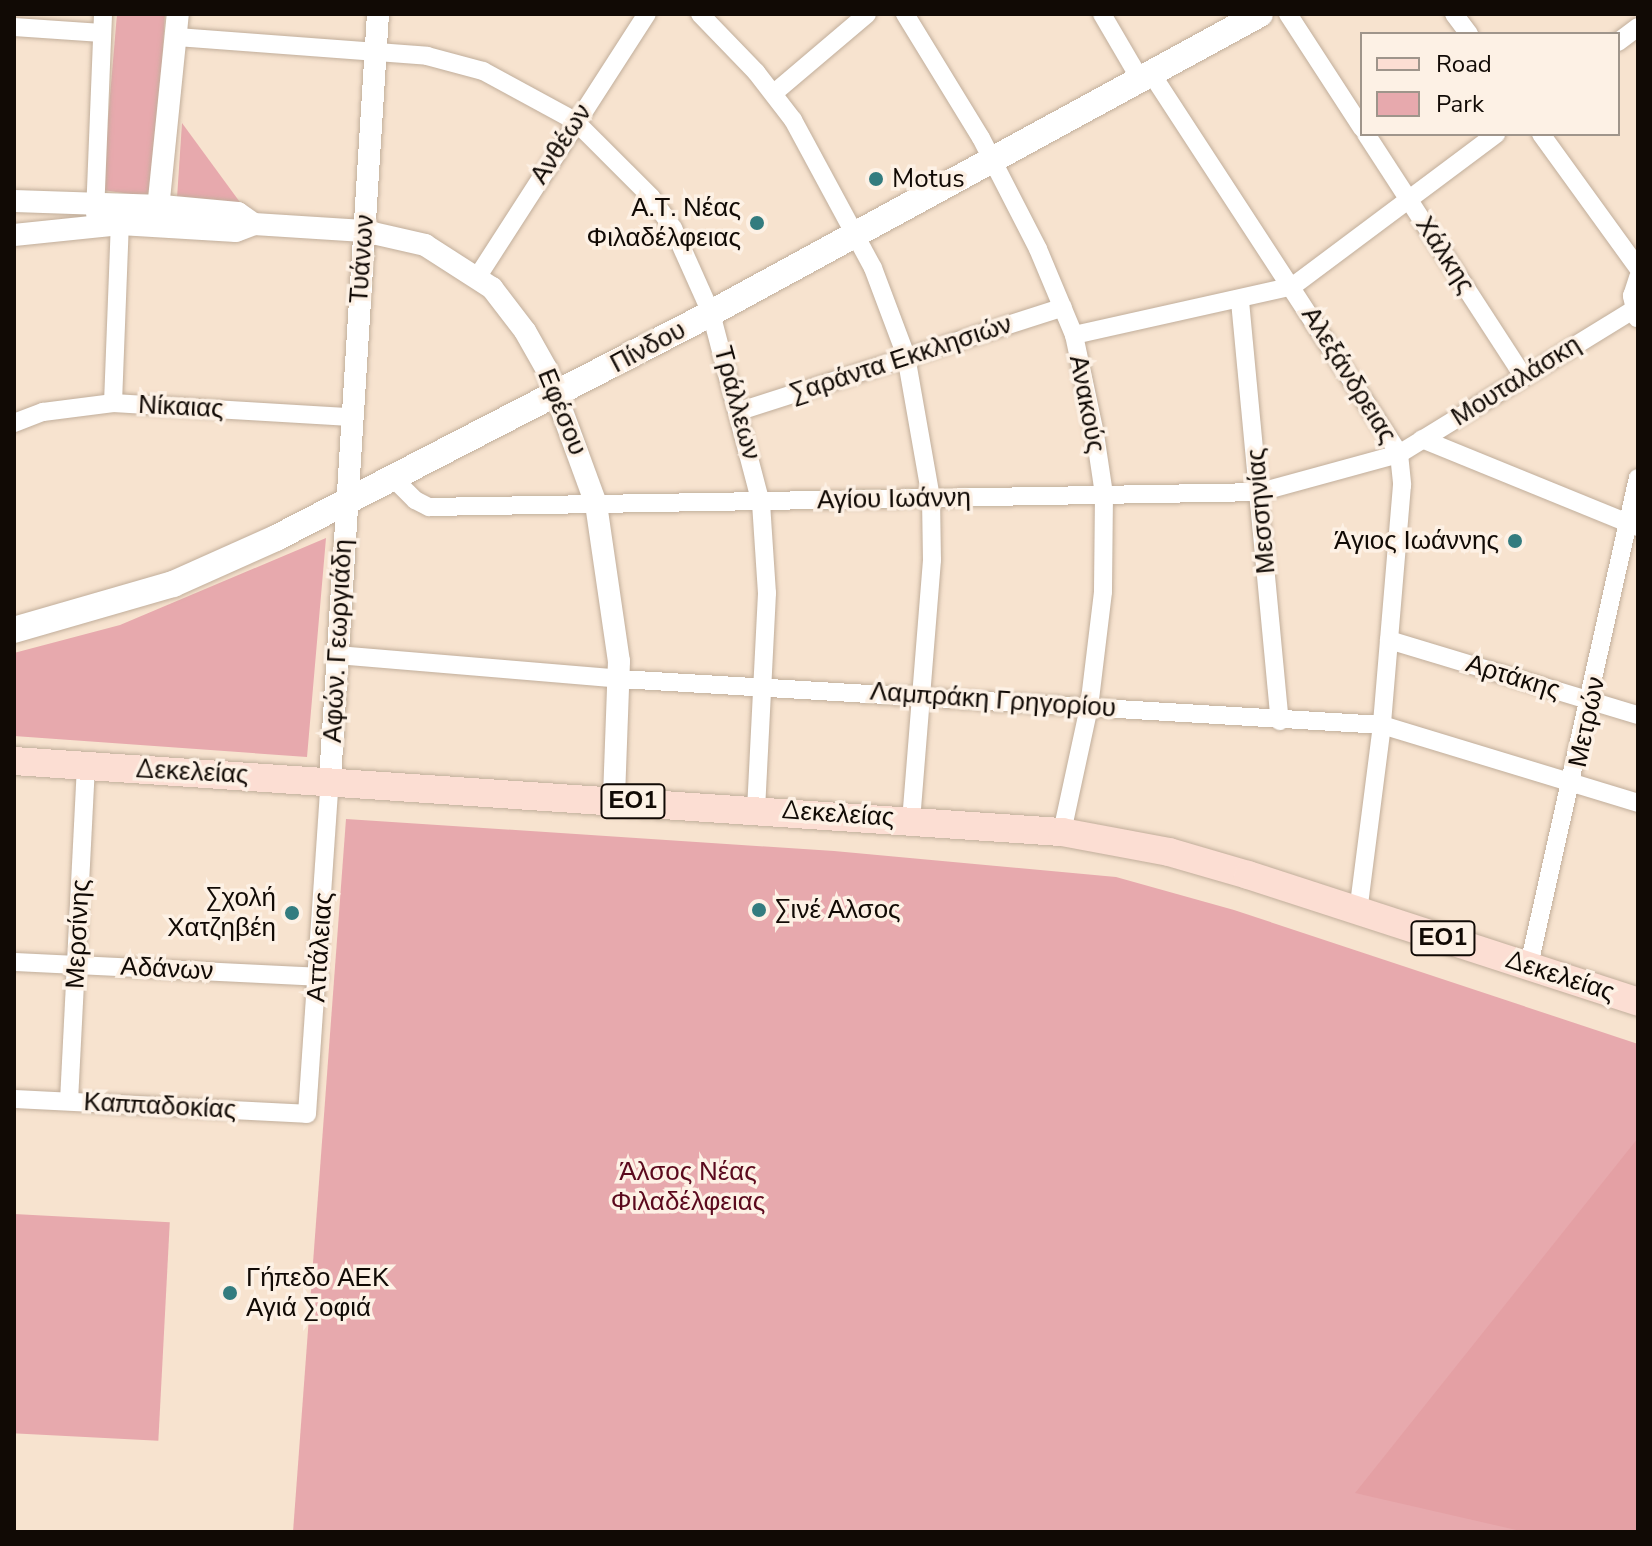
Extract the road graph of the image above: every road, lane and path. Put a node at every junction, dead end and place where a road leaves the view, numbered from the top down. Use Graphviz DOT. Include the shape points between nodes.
graph roads {
  1 [pos="378,14"];
  2 [pos="647,14"];
  3 [pos="700,14"];
  4 [pos="867,14"];
  5 [pos="905,14"];
  6 [pos="1102,14"];
  7 [pos="1260,14"];
  8 [pos="1288,14"];
  9 [pos="1454,14"];
  10 [pos="103,23"];
  11 [pos="178,25"];
  12 [pos="14,27"];
  13 [pos="1638,27"];
  14 [pos="1468,32"];
  15 [pos="1620,40"];
  16 [pos="376,51"];
  17 [pos="1146,76"];
  18 [pos="774,93"];
  19 [pos="575,121"];
  20 [pos="1360,125"];
  21 [pos="1367,136"];
  22 [pos="1493,136"];
  23 [pos="1542,136"];
  24 [pos="993,160"];
  25 [pos="14,201"];
  26 [pos="1410,201"];
  27 [pos="159,215"];
  28 [pos="103,218"];
  29 [pos="364,231"];
  30 [pos="855,232"];
  31 [pos="14,235"];
  32 [pos="1638,268"];
  33 [pos="478,276"];
  34 [pos="1638,277"];
  35 [pos="1293,286"];
  36 [pos="1240,301"];
  37 [pos="1063,307"];
  38 [pos="711,313"];
  39 [pos="1636,315"];
  40 [pos="1074,335"];
  41 [pos="906,356"];
  42 [pos="1523,376"];
  43 [pos="558,395"];
  44 [pos="113,403"];
  45 [pos="740,411"];
  46 [pos="351,417"];
  47 [pos="14,423"];
  48 [pos="1422,439"];
  49 [pos="1399,454"];
  50 [pos="1638,478"];
  51 [pos="394,479"];
  52 [pos="1260,492"];
  53 [pos="1104,494"];
  54 [pos="931,498"];
  55 [pos="345,503"];
  56 [pos="761,503"];
  57 [pos="596,504"];
  58 [pos="1633,525"];
  59 [pos="14,630"];
  60 [pos="1389,640"];
  61 [pos="337,655"];
  62 [pos="620,679"];
  63 [pos="763,686"];
  64 [pos="924,694"];
  65 [pos="1592,701"];
  66 [pos="1089,707"];
  67 [pos="1638,715"];
  68 [pos="1280,721"];
  69 [pos="1382,725"];
  70 [pos="14,761"];
  71 [pos="86,766"];
  72 [pos="330,779"];
  73 [pos="1574,783"];
  74 [pos="614,799"];
  75 [pos="1638,803"];
  76 [pos="756,809"];
  77 [pos="911,819"];
  78 [pos="1062,832"];
  79 [pos="1358,912"];
  80 [pos="14,962"];
  81 [pos="76,965"];
  82 [pos="1529,965"];
  83 [pos="319,977"];
  84 [pos="1638,1002"];
  85 [pos="14,1099"];
  86 [pos="69,1101"];
  87 [pos="307,1114"];
  1 -- 16 [label="street, Τυάνων"];
  2 -- 19 [label="street, Ανθέων"];
  3 -- 18 [label="street"];
  4 -- 18 [label="street"];
  5 -- 24 [label="street, Ανακούς"];
  6 -- 17 [label="street, Αλεξάνδρειας"];
  7 -- 17 [label="main road, Πίνδου"];
  8 -- 20 [label="street"];
  9 -- 14 [label="street"];
  10 -- 12 [label="street"];
  10 -- 28 [label="street"];
  11 -- 16 [label="street, Τράλλεων"];
  11 -- 27 [label="street"];
  13 -- 15 [label="street"];
  16 -- 19 [label="street, Τράλλεων" via="427,56 483,71"];
  16 -- 29 [label="street, Τυάνων"];
  17 -- 24 [label="main road, Πίνδου"];
  17 -- 35 [label="street, Αλεξάνδρειας"];
  18 -- 30 [label="street"];
  19 -- 33 [label="street, Ανθέων"];
  19 -- 38 [label="street, Τράλλεων" via="631,173 658,207"];
  21 -- 26 [label="street, Χάλκης"];
  22 -- 26 [label="street"];
  23 -- 32 [label="street"];
  24 -- 30 [label="main road, Πίνδου"];
  24 -- 37 [label="street, Ανακούς"];
  25 -- 28 [label="street"];
  26 -- 35 [label="street"];
  26 -- 42 [label="street, Χάλκης"];
  27 -- 28 [label="street, Εφέσου"];
  27 -- 28 [label="street, Εφέσου"];
  27 -- 29 [label="street, Εφέσου" via="238,213 254,224"];
  28 -- 31 [label="street, Εφέσου"];
  28 -- 44 [label="street"];
  29 -- 33 [label="street, Εφέσου" via="425,245"];
  29 -- 46 [label="street, Τυάνων"];
  30 -- 38 [label="main road, Πίνδου"];
  30 -- 41 [label="street"];
  33 -- 43 [label="street, Εφέσου" via="525,331"];
  34 -- 39 [label="street"];
  35 -- 36 [label="street"];
  35 -- 49 [label="street, Αλεξάνδρειας"];
  36 -- 40 [label="street"];
  36 -- 52 [label="street, Μεσσηνίας"];
  37 -- 40 [label="street, Ανακούς"];
  37 -- 41 [label="street, Σαράντα Εκκλησιών"];
  38 -- 43 [label="main road, Πίνδου"];
  38 -- 45 [label="street, Τράλλεων"];
  39 -- 42 [label="street, Μουταλάσκη"];
  40 -- 53 [label="street, Ανακούς"];
  41 -- 45 [label="street, Σαράντα Εκκλησιών"];
  41 -- 54 [label="street"];
  42 -- 48 [label="street, Μουταλάσκη"];
  43 -- 51 [label="main road, Πίνδου"];
  43 -- 57 [label="street, Εφέσου"];
  44 -- 46 [label="street, Νίκαιας"];
  44 -- 47 [label="street, Νίκαιας" via="43,412"];
  45 -- 56 [label="street, Τράλλεων"];
  46 -- 55 [label="street, Τυάνων"];
  48 -- 49 [label="street, Μουταλάσκη"];
  48 -- 58 [label="street"];
  49 -- 52 [label="street, Αγίου Ιωάννη"];
  49 -- 60 [label="street, Αλεξάνδρειας" via="1402,485"];
  50 -- 58 [label="street, Μετρών"];
  51 -- 55 [label="main road, Πίνδου"];
  51 -- 57 [label="street, Αγίου Ιωάννη" via="429,507"];
  52 -- 53 [label="street, Αγίου Ιωάννη"];
  52 -- 68 [label="street, Μεσσηνίας"];
  53 -- 54 [label="street, Αγίου Ιωάννη"];
  53 -- 66 [label="street, Ανακούς" via="1103,592"];
  54 -- 56 [label="street, Αγίου Ιωάννη"];
  54 -- 64 [label="street"];
  55 -- 59 [label="main road, Πίνδου" via="173,584"];
  55 -- 61 [label="street, Αφών. Γεωργιάδη"];
  56 -- 57 [label="street, Αγίου Ιωάννη"];
  56 -- 63 [label="street, Τράλλεων" via="767,593"];
  57 -- 62 [label="street, Εφέσου" via="614,602"];
  58 -- 65 [label="street, Μετρών"];
  60 -- 65 [label="street, Αρτάκης"];
  60 -- 69 [label="street, Αλεξάνδρειας"];
  61 -- 62 [label="street, Λαμπράκη Γρηγορίου"];
  61 -- 72 [label="street, Αφών. Γεωργιάδη"];
  62 -- 63 [label="street, Λαμπράκη Γρηγορίου"];
  62 -- 74 [label="street, Εφέσου"];
  63 -- 64 [label="street, Λαμπράκη Γρηγορίου"];
  63 -- 76 [label="street, Τράλλεων"];
  64 -- 66 [label="street, Λαμπράκη Γρηγορίου"];
  64 -- 77 [label="street"];
  65 -- 67 [label="street, Αρτάκης"];
  65 -- 73 [label="street, Μετρών"];
  66 -- 68 [label="street, Λαμπράκη Γρηγορίου"];
  66 -- 78 [label="street, Ανακούς"];
  68 -- 69 [label="street, Λαμπράκη Γρηγορίου"];
  69 -- 73 [label="street, Λαμπράκη Γρηγορίου"];
  69 -- 79 [label="street, Αλεξάνδρειας"];
  70 -- 71 [label="main road, Δεκελείας / ΕΟ1"];
  71 -- 72 [label="main road, Δεκελείας / ΕΟ1"];
  71 -- 81 [label="street, Μερσίνης"];
  72 -- 74 [label="main road, Δεκελείας / ΕΟ1"];
  72 -- 83 [label="street, Αττάλειας"];
  73 -- 75 [label="street, Λαμπράκη Γρηγορίου"];
  73 -- 82 [label="street, Μετρών"];
  74 -- 76 [label="main road, Δεκελείας / ΕΟ1"];
  76 -- 77 [label="main road, Δεκελείας / ΕΟ1"];
  77 -- 78 [label="main road, Δεκελείας / ΕΟ1"];
  78 -- 79 [label="main road, Δεκελείας / ΕΟ1" via="1169,852"];
  79 -- 82 [label="main road, Δεκελείας / ΕΟ1"];
  80 -- 81 [label="street, Αδάνων"];
  81 -- 83 [label="street, Αδάνων"];
  81 -- 86 [label="street, Μερσίνης"];
  82 -- 84 [label="main road, Δεκελείας / ΕΟ1"];
  83 -- 87 [label="street, Αττάλειας"];
  85 -- 86 [label="street, Καππαδοκίας"];
  86 -- 87 [label="street, Καππαδοκίας"];
}
